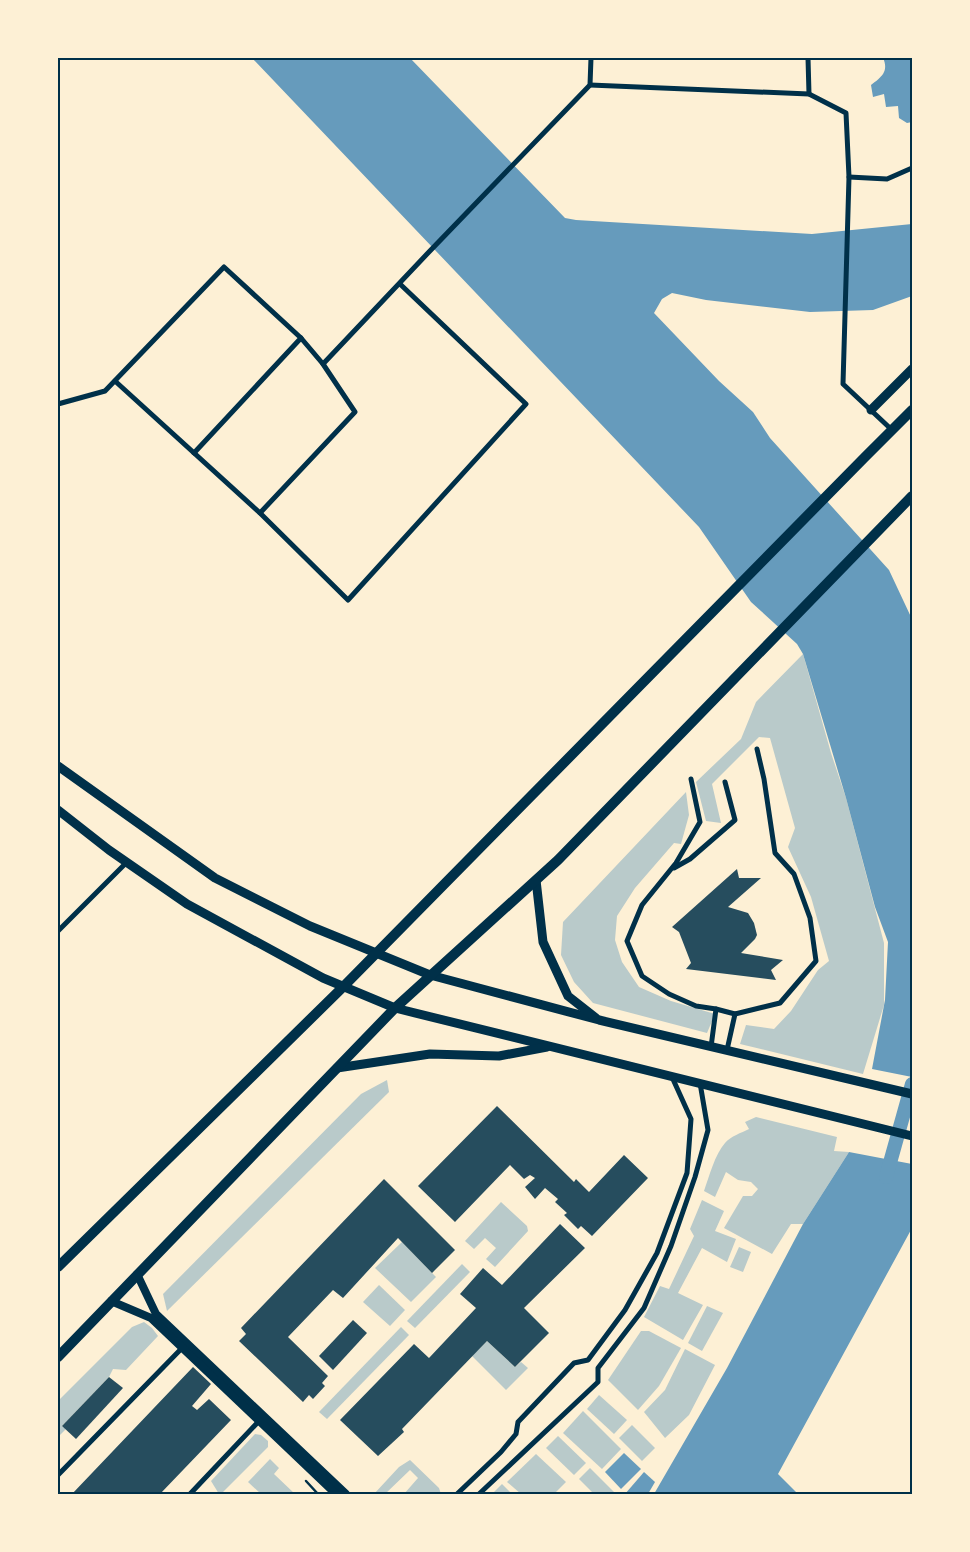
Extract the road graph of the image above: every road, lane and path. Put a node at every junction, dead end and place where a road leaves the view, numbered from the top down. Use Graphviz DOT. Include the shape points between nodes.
graph roads {
  1 [pos="591,58"];
  2 [pos="808,58"];
  3 [pos="590,84"];
  4 [pos="809,94"];
  5 [pos="912,168"];
  6 [pos="848,177"];
  7 [pos="400,284"];
  8 [pos="301,338"];
  9 [pos="324,364"];
  10 [pos="912,369"];
  11 [pos="115,381"];
  12 [pos="58,404"];
  13 [pos="872,410"];
  14 [pos="912,410"];
  15 [pos="892,430"];
  16 [pos="194,453"];
  17 [pos="911,497"];
  18 [pos="260,513"];
  19 [pos="757,749"];
  20 [pos="58,766"];
  21 [pos="691,779"];
  22 [pos="725,782"];
  23 [pos="58,810"];
  24 [pos="127,862"];
  25 [pos="670,870"];
  26 [pos="536,880"];
  27 [pos="58,930"];
  28 [pos="376,952"];
  29 [pos="430,976"];
  30 [pos="344,986"];
  31 [pos="395,1008"];
  32 [pos="716,1009"];
  33 [pos="735,1014"];
  34 [pos="599,1020"];
  35 [pos="552,1046"];
  36 [pos="711,1047"];
  37 [pos="727,1051"];
  38 [pos="337,1068"];
  39 [pos="672,1076"];
  40 [pos="700,1083"];
  41 [pos="912,1094"];
  42 [pos="912,1136"];
  43 [pos="58,1267"];
  44 [pos="137,1274"];
  45 [pos="111,1301"];
  46 [pos="185,1346"];
  47 [pos="58,1356"];
  48 [pos="262,1419"];
  49 [pos="58,1475"];
  50 [pos="190,1494"];
  51 [pos="336,1494"];
  52 [pos="346,1494"];
  53 [pos="458,1494"];
  54 [pos="479,1494"];
  1 -- 3 [label="street"];
  2 -- 4 [label="street"];
  3 -- 4 [label="street"];
  3 -- 7 [label="street"];
  4 -- 6 [label="street" via="846,113"];
  5 -- 6 [label="street" via="887,179"];
  6 -- 13 [label="street" via="843,384"];
  7 -- 9 [label="street"];
  7 -- 18 [label="street" via="526,404 348,600"];
  8 -- 9 [label="street"];
  8 -- 11 [label="street" via="224,267"];
  8 -- 16 [label="street"];
  9 -- 18 [label="street" via="355,412"];
  10 -- 13 [label="main road"];
  11 -- 12 [label="street" via="105,391"];
  11 -- 16 [label="street"];
  13 -- 15 [label="street"];
  14 -- 15 [label="main road"];
  15 -- 28 [label="main road"];
  16 -- 18 [label="street"];
  17 -- 26 [label="main road"];
  19 -- 33 [label="street" via="775,853 794,874 810,918 816,961 780,1003"];
  20 -- 28 [label="main road" via="215,878 310,926"];
  21 -- 25 [label="street" via="700,822"];
  22 -- 25 [label="street" via="735,820 690,860"];
  23 -- 24 [label="main road"];
  24 -- 27 [label="street"];
  24 -- 30 [label="main road" via="187,904 322,978"];
  25 -- 32 [label="street" via="642,904 628,940 642,976 669,994 696,1006"];
  26 -- 29 [label="main road"];
  26 -- 34 [label="main road" via="543,942 568,996"];
  28 -- 29 [label="main road"];
  28 -- 30 [label="main road"];
  29 -- 31 [label="main road"];
  29 -- 34 [label="main road"];
  30 -- 31 [label="main road"];
  30 -- 43 [label="main road"];
  31 -- 35 [label="main road"];
  31 -- 38 [label="main road"];
  32 -- 33 [label="street"];
  32 -- 36 [label="street"];
  33 -- 37 [label="street"];
  34 -- 36 [label="main road"];
  35 -- 38 [label="main road" via="498,1056 430,1054"];
  35 -- 39 [label="main road"];
  36 -- 37 [label="main road"];
  37 -- 41 [label="main road"];
  38 -- 44 [label="main road"];
  39 -- 40 [label="main road"];
  39 -- 53 [label="street" via="691,1119 688,1164 657,1253 625,1310 588,1360 574,1363 518,1422 516,1434 501,1452"];
  40 -- 42 [label="main road"];
  40 -- 54 [label="street" via="708,1130 696,1177 644,1308 598,1368 598,1382"];
  44 -- 45 [label="main road"];
  44 -- 46 [label="street" via="156,1314"];
  45 -- 46 [label="street" via="151,1318"];
  45 -- 47 [label="main road"];
  46 -- 48 [label="street"];
  46 -- 49 [label="street"];
  48 -- 50 [label="street"];
  48 -- 51 [label="street"];
  48 -- 52 [label="street"];
}
